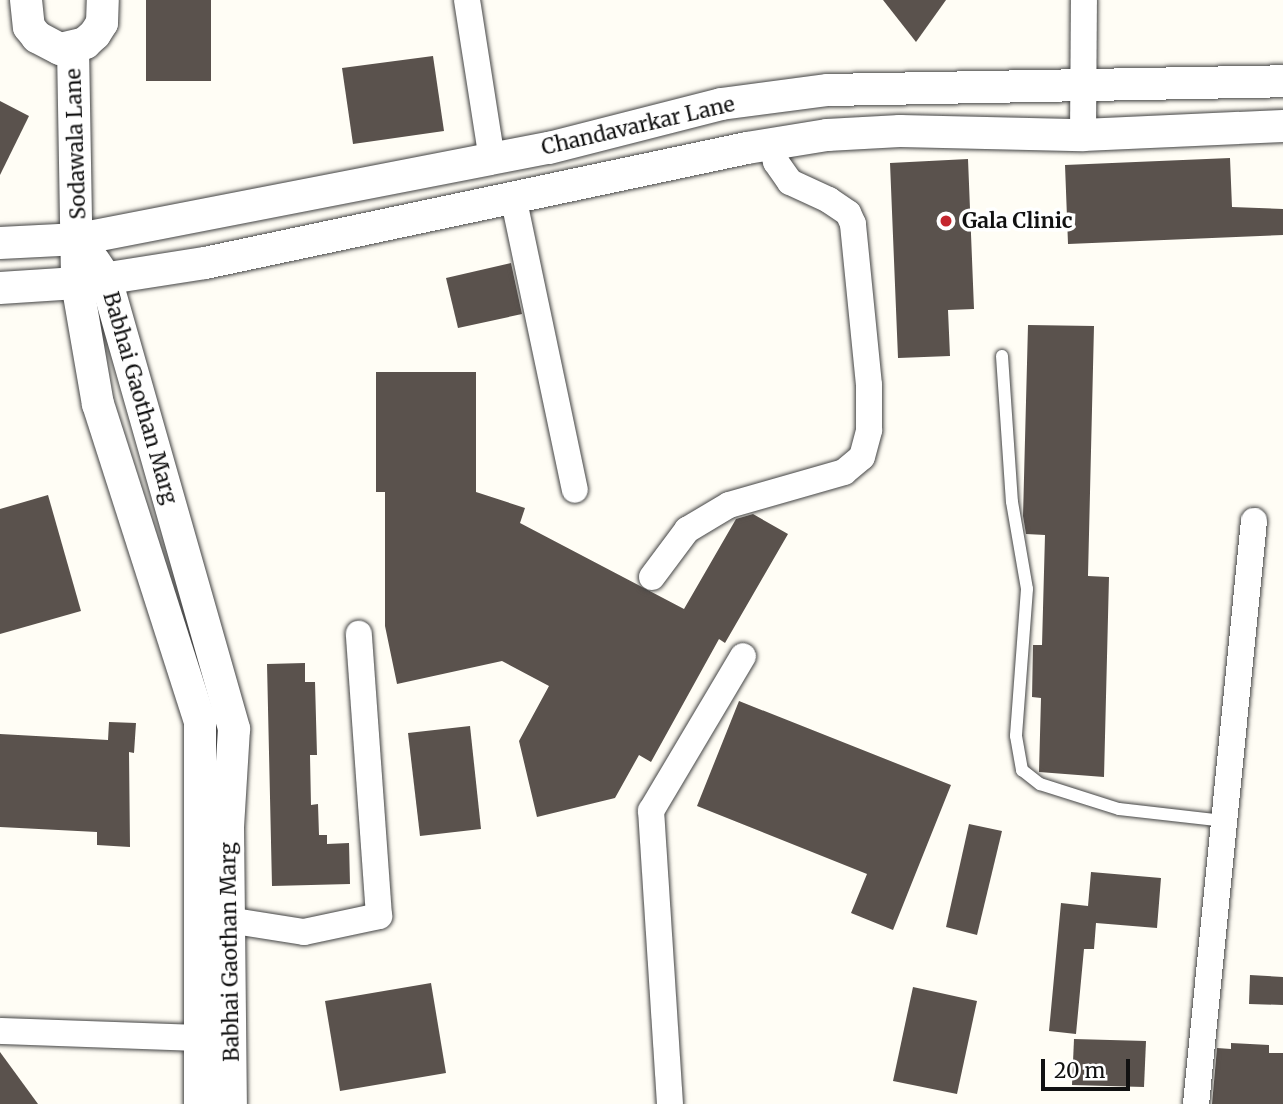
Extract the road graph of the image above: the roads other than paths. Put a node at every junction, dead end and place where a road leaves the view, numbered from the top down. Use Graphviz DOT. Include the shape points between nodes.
graph roads {
  1 [pos="103,0"];
  2 [pos="467,0"];
  3 [pos="1084,0"];
  4 [pos="23,1"];
  5 [pos="73,48"];
  6 [pos="1283,81"];
  7 [pos="1084,85"];
  8 [pos="1283,126"];
  9 [pos="1083,135"];
  10 [pos="772,144"];
  11 [pos="492,159"];
  12 [pos="514,201"];
  13 [pos="79,239"];
  14 [pos="0,243"];
  15 [pos="91,281"];
  16 [pos="0,288"];
  17 [pos="1002,356"];
  18 [pos="575,490"];
  19 [pos="1254,521"];
  20 [pos="652,576"];
  21 [pos="359,634"];
  22 [pos="743,656"];
  23 [pos="1225,821"];
  24 [pos="200,915"];
  25 [pos="232,920"];
  26 [pos="0,1031"];
  27 [pos="200,1038"];
  28 [pos="201,1104"];
  29 [pos="231,1104"];
  30 [pos="670,1104"];
  31 [pos="1196,1104"];
  1 -- 5 [label="street" via="102,23 95,34"];
  2 -- 11 [label="street"];
  3 -- 7 [label="street"];
  4 -- 5 [label="street" via="29,27 37,37 60,49"];
  5 -- 13 [label="street, Sodawala Lane"];
  6 -- 7 [label="street, Chandavarkar Lane"];
  7 -- 9 [label="street"];
  7 -- 11 [label="street, Chandavarkar Lane" via="828,90 734,102"];
  8 -- 9 [label="street"];
  9 -- 10 [label="street" via="900,131"];
  10 -- 12 [label="street"];
  10 -- 20 [label="street" via="776,162 790,182 829,200 848,213 853,224 869,385 867,439 862,457 844,472 729,505 687,530"];
  11 -- 13 [label="street, Chandavarkar Lane"];
  12 -- 15 [label="street" via="205,264"];
  12 -- 18 [label="street"];
  13 -- 14 [label="street, Chandavarkar Lane"];
  13 -- 15 [label="street, Babhai Gaothan Marg"];
  15 -- 16 [label="street"];
  15 -- 24 [label="street, Babhai Gaothan Marg" via="98,404 200,721"];
  15 -- 25 [label="street, Babhai Gaothan Marg" via="234,729 228,827"];
  17 -- 23 [label="lane" via="1012,502 1027,589 1016,736 1022,770 1040,784 1119,809"];
  19 -- 23 [label="street"];
  21 -- 25 [label="street" via="379,916 304,932"];
  22 -- 30 [label="street" via="651,811"];
  23 -- 31 [label="street"];
  24 -- 25 [label="street"];
  24 -- 27 [label="street, Babhai Gaothan Marg"];
  25 -- 29 [label="street, Babhai Gaothan Marg"];
  26 -- 27 [label="street"];
  27 -- 28 [label="street, Babhai Gaothan Marg"];
}
